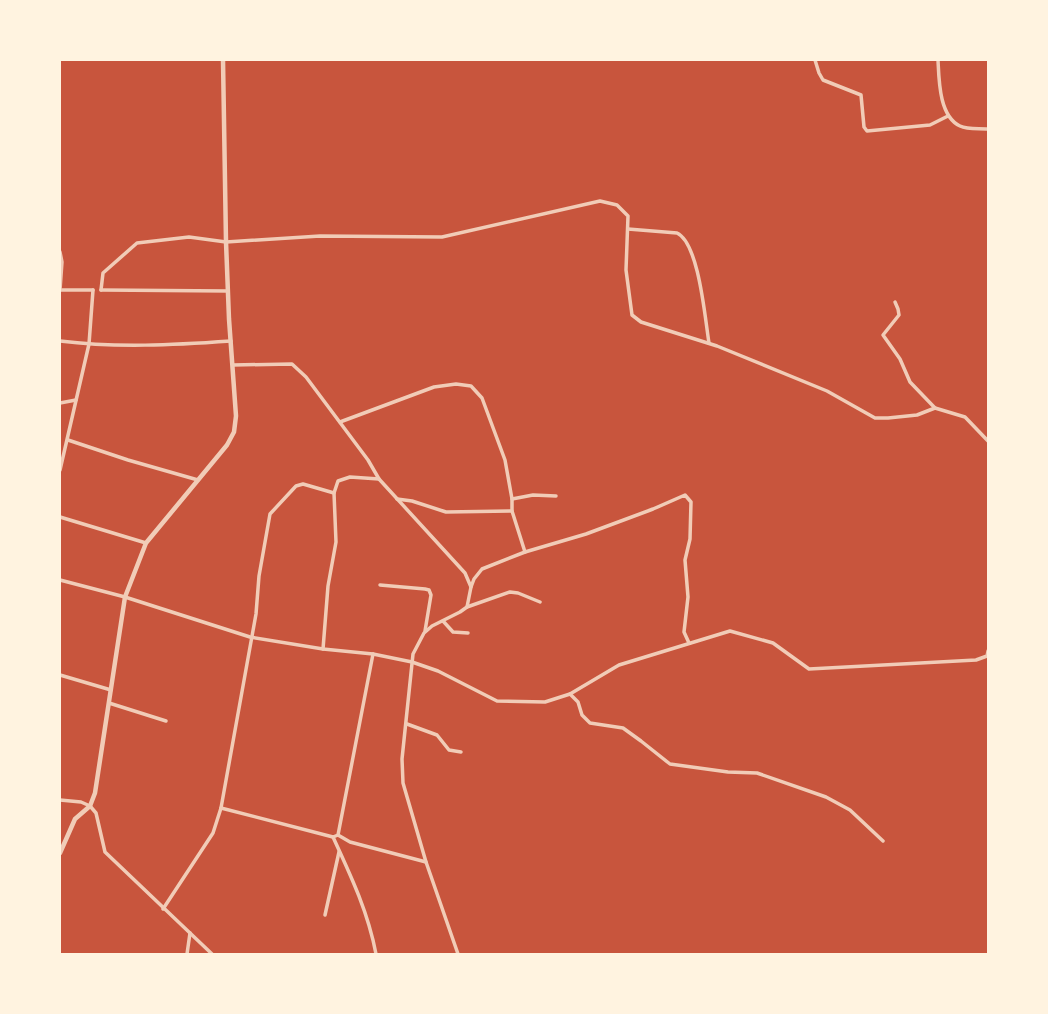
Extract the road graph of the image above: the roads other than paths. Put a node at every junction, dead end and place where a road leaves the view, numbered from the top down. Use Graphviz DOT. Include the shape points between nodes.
graph roads {
  1 [pos="223,60"];
  2 [pos="816,60"];
  3 [pos="938,60"];
  4 [pos="948,116"];
  5 [pos="989,129"];
  6 [pos="628,229"];
  7 [pos="226,242"];
  8 [pos="60,252"];
  9 [pos="60,290"];
  10 [pos="93,290"];
  11 [pos="101,290"];
  12 [pos="228,291"];
  13 [pos="895,302"];
  14 [pos="60,341"];
  15 [pos="231,341"];
  16 [pos="709,343"];
  17 [pos="89,344"];
  18 [pos="233,365"];
  19 [pos="76,401"];
  20 [pos="60,403"];
  21 [pos="935,408"];
  22 [pos="340,422"];
  23 [pos="68,440"];
  24 [pos="989,441"];
  25 [pos="60,470"];
  26 [pos="198,480"];
  27 [pos="379,480"];
  28 [pos="334,493"];
  29 [pos="556,496"];
  30 [pos="397,499"];
  31 [pos="512,499"];
  32 [pos="512,511"];
  33 [pos="60,517"];
  34 [pos="146,543"];
  35 [pos="525,552"];
  36 [pos="60,580"];
  37 [pos="380,586"];
  38 [pos="471,587"];
  39 [pos="125,597"];
  40 [pos="540,602"];
  41 [pos="467,607"];
  42 [pos="443,621"];
  43 [pos="424,633"];
  44 [pos="468,633"];
  45 [pos="250,636"];
  46 [pos="689,643"];
  47 [pos="323,649"];
  48 [pos="989,651"];
  49 [pos="373,654"];
  50 [pos="412,662"];
  51 [pos="60,675"];
  52 [pos="111,690"];
  53 [pos="570,694"];
  54 [pos="109,703"];
  55 [pos="166,722"];
  56 [pos="407,724"];
  57 [pos="461,752"];
  58 [pos="60,800"];
  59 [pos="90,806"];
  60 [pos="221,808"];
  61 [pos="336,836"];
  62 [pos="883,841"];
  63 [pos="340,850"];
  64 [pos="60,853"];
  65 [pos="426,862"];
  66 [pos="163,909"];
  67 [pos="325,915"];
  68 [pos="190,933"];
  69 [pos="187,954"];
  70 [pos="212,954"];
  71 [pos="376,954"];
  72 [pos="458,954"];
  1 -- 7 [label="street"];
  2 -- 4 [label="street" via="823,80 861,95 867,131 930,125"];
  3 -- 4 [label="street" via="939,88"];
  4 -- 5 [label="street" via="961,127"];
  6 -- 7 [label="street" via="628,216 617,205 600,201 442,237 320,236"];
  6 -- 16 [label="street" via="677,233 686,240 699,280"];
  6 -- 16 [label="street" via="626,270 632,315 641,322"];
  7 -- 11 [label="street" via="189,237 137,243 103,273"];
  7 -- 12 [label="street"];
  8 -- 9 [label="street"];
  9 -- 10 [label="street"];
  10 -- 11 [label="street"];
  10 -- 17 [label="street"];
  11 -- 12 [label="street"];
  12 -- 15 [label="street"];
  13 -- 21 [label="street" via="899,315 883,335 910,382"];
  14 -- 17 [label="street"];
  15 -- 17 [label="street"];
  15 -- 18 [label="street"];
  16 -- 21 [label="street" via="827,391 874,418 917,415"];
  17 -- 19 [label="street"];
  18 -- 22 [label="street" via="292,364"];
  18 -- 26 [label="street" via="234,432"];
  19 -- 20 [label="street"];
  19 -- 23 [label="street"];
  21 -- 24 [label="street" via="965,417"];
  22 -- 27 [label="street"];
  22 -- 31 [label="street" via="434,387 471,386 482,398 505,460"];
  23 -- 25 [label="street"];
  23 -- 26 [label="street"];
  26 -- 34 [label="street"];
  27 -- 28 [label="street" via="350,477 338,481"];
  27 -- 30 [label="street"];
  28 -- 45 [label="street" via="296,486 270,514"];
  28 -- 47 [label="street" via="336,542"];
  29 -- 31 [label="street"];
  30 -- 32 [label="street" via="446,512"];
  30 -- 38 [label="street" via="465,573"];
  31 -- 32 [label="street"];
  32 -- 35 [label="street"];
  33 -- 34 [label="street"];
  34 -- 39 [label="street"];
  35 -- 38 [label="street" via="482,569"];
  35 -- 46 [label="street" via="586,534 685,495 691,502 685,560 688,597 684,632"];
  36 -- 39 [label="street"];
  37 -- 43 [label="street" via="429,590"];
  38 -- 41 [label="street"];
  39 -- 45 [label="street"];
  39 -- 52 [label="street"];
  40 -- 41 [label="street" via="510,592"];
  41 -- 42 [label="street"];
  42 -- 43 [label="street"];
  42 -- 44 [label="street" via="453,632"];
  43 -- 50 [label="street"];
  45 -- 47 [label="street"];
  45 -- 60 [label="street"];
  46 -- 48 [label="street" via="730,631 773,643 809,668 976,660"];
  46 -- 53 [label="street" via="619,666"];
  47 -- 49 [label="street"];
  49 -- 50 [label="street"];
  49 -- 61 [label="street"];
  50 -- 53 [label="street" via="497,701 545,702"];
  50 -- 56 [label="street"];
  51 -- 52 [label="street"];
  52 -- 54 [label="street"];
  53 -- 62 [label="street" via="590,723 623,728 670,764 757,773 826,797 850,810"];
  54 -- 55 [label="street"];
  54 -- 59 [label="street"];
  56 -- 57 [label="street" via="437,735 449,750"];
  56 -- 65 [label="street" via="403,783"];
  58 -- 59 [label="street"];
  59 -- 64 [label="street" via="75,818"];
  59 -- 66 [label="street" via="96,813 105,852"];
  60 -- 61 [label="street"];
  60 -- 66 [label="street" via="213,832"];
  61 -- 63 [label="street"];
  61 -- 65 [label="street"];
  63 -- 67 [label="street"];
  63 -- 71 [label="street" via="357,888"];
  65 -- 72 [label="street"];
  66 -- 68 [label="street"];
  68 -- 69 [label="street"];
  68 -- 70 [label="street"];
}
